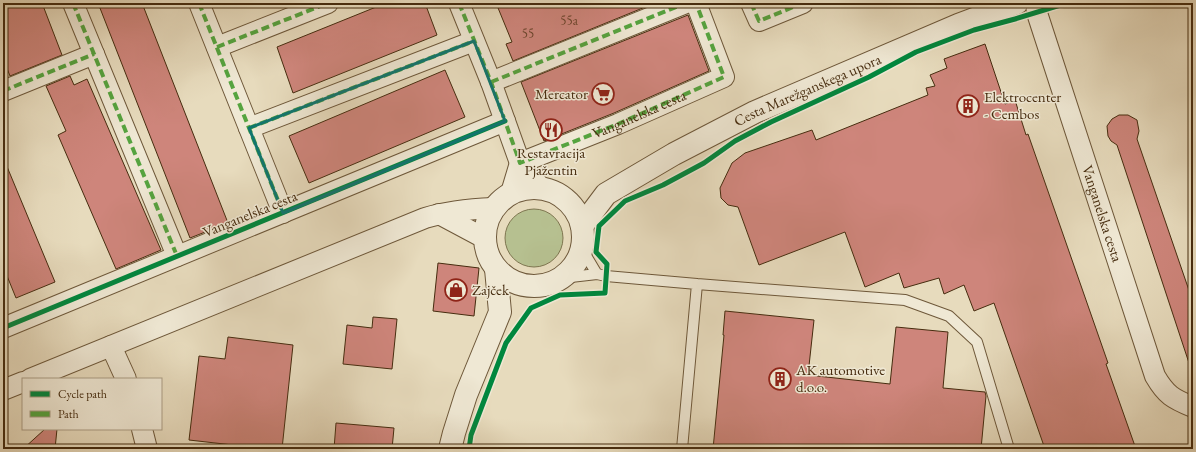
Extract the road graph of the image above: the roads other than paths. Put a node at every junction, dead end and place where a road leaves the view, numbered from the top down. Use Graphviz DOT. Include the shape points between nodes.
graph roads {
  1 [pos="73,3"];
  2 [pos="199,3"];
  3 [pos="328,3"];
  4 [pos="459,3"];
  5 [pos="686,3"];
  6 [pos="696,3"];
  7 [pos="752,3"];
  8 [pos="803,3"];
  9 [pos="1017,3"];
  10 [pos="1036,3"];
  11 [pos="474,41"];
  12 [pos="217,48"];
  13 [pos="94,54"];
  14 [pos="491,82"];
  15 [pos="3,91"];
  16 [pos="505,122"];
  17 [pos="249,128"];
  18 [pos="520,162"];
  19 [pos="541,188"];
  20 [pos="511,193"];
  21 [pos="606,194"];
  22 [pos="563,197"];
  23 [pos="493,208"];
  24 [pos="283,213"];
  25 [pos="439,214"];
  26 [pos="582,226"];
  27 [pos="484,238"];
  28 [pos="582,249"];
  29 [pos="177,256"];
  30 [pos="496,269"];
  31 [pos="598,274"];
  32 [pos="562,278"];
  33 [pos="697,284"];
  34 [pos="529,286"];
  35 [pos="500,312"];
  36 [pos="3,328"];
  37 [pos="111,346"];
  38 [pos="32,378"];
  39 [pos="126,378"];
  40 [pos="22,382"];
  41 [pos="3,390"];
  42 [pos="1193,407"];
  43 [pos="142,430"];
  44 [pos="147,449"];
  45 [pos="450,449"];
  46 [pos="682,449"];
  47 [pos="1009,449"];
  1 -- 13 [label="street"];
  2 -- 12 [label="street, Vanganelska cesta"];
  3 -- 12 [label="street"];
  4 -- 11 [label="street"];
  5 -- 14 [label="street"];
  6 -- 18 [label="street, Vanganelska cesta" via="724,77 618,124"];
  7 -- 8 [label="street" via="759,21"];
  9 -- 21 [label="street, Cesta Marežganskega upora" via="958,25 755,112 674,154"];
  10 -- 42 [label="street, Vanganelska cesta" via="1037,13 1156,376 1163,389 1177,401"];
  11 -- 14 [label="street"];
  11 -- 17 [label="street"];
  12 -- 17 [label="street, Vanganelska cesta"];
  13 -- 15 [label="street"];
  13 -- 29 [label="street"];
  14 -- 16 [label="street"];
  16 -- 18 [label="street"];
  16 -- 24 [label="street, Vanganelska cesta"];
  17 -- 24 [label="street, Vanganelska cesta"];
  18 -- 19 [label="street"];
  18 -- 20 [label="street"];
  19 -- 20 [label="street" via="526,188"];
  19 -- 22 [label="street"];
  20 -- 23 [label="street"];
  21 -- 22 [label="street, Cesta Marežganskega upora"];
  21 -- 26 [label="street, Cesta Marežganskega upora"];
  22 -- 26 [label="street" via="575,210"];
  23 -- 25 [label="street"];
  23 -- 27 [label="street"];
  24 -- 29 [label="street, Vanganelska cesta"];
  25 -- 27 [label="street"];
  25 -- 37 [label="street"];
  26 -- 28 [label="street"];
  27 -- 30 [label="street" via="487,255"];
  28 -- 31 [label="lane"];
  28 -- 32 [label="street" via="578,260"];
  29 -- 36 [label="street, Vanganelska cesta"];
  30 -- 34 [label="street" via="511,281"];
  30 -- 35 [label="street"];
  31 -- 32 [label="lane"];
  31 -- 33 [label="lane"];
  32 -- 34 [label="street" via="540,286"];
  33 -- 46 [label="lane"];
  33 -- 47 [label="lane" via="905,300 949,316 977,342"];
  34 -- 35 [label="street"];
  35 -- 45 [label="street" via="466,394"];
  37 -- 38 [label="street"];
  37 -- 39 [label="street"];
  40 -- 41 [label="street"];
  43 -- 44 [label="street"];
}
